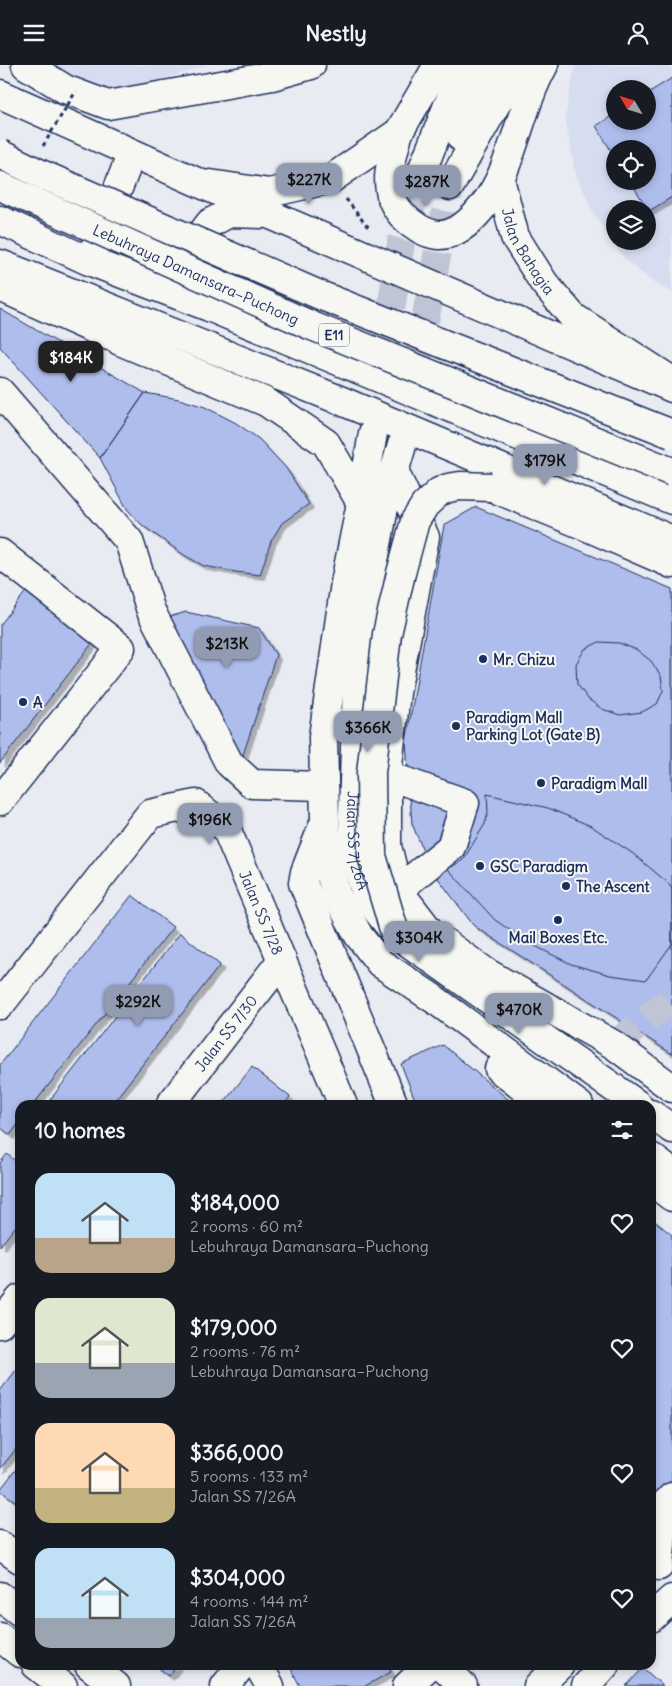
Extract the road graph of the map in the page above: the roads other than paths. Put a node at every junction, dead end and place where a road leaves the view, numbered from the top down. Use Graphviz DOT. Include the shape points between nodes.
graph roads {
  1 [pos="26,65"];
  2 [pos="310,65"];
  3 [pos="438,65"];
  4 [pos="464,65"];
  5 [pos="491,65"];
  6 [pos="518,65"];
  7 [pos="544,65"];
  8 [pos="0,95"];
  9 [pos="399,132"];
  10 [pos="0,153"];
  11 [pos="132,153"];
  12 [pos="423,168"];
  13 [pos="500,179"];
  14 [pos="196,182"];
  15 [pos="0,186"];
  16 [pos="271,215"];
  17 [pos="0,220"];
  18 [pos="89,261"];
  19 [pos="0,265"];
  20 [pos="0,287"];
  21 [pos="80,296"];
  22 [pos="209,307"];
  23 [pos="120,341"];
  24 [pos="672,380"];
  25 [pos="672,388"];
  26 [pos="0,392"];
  27 [pos="373,433"];
  28 [pos="672,434"];
  29 [pos="402,445"];
  30 [pos="368,465"];
  31 [pos="394,471"];
  32 [pos="672,472"];
  33 [pos="491,487"];
  34 [pos="672,500"];
  35 [pos="361,503"];
  36 [pos="633,523"];
  37 [pos="672,540"];
  38 [pos="0,553"];
  39 [pos="672,564"];
  40 [pos="387,775"];
  41 [pos="324,786"];
  42 [pos="0,801"];
  43 [pos="325,821"];
  44 [pos="398,890"];
  45 [pos="395,933"];
  46 [pos="282,960"];
  47 [pos="434,999"];
  48 [pos="0,1005"];
  49 [pos="614,1045"];
  50 [pos="594,1073"];
  51 [pos="672,1087"];
  52 [pos="392,1099"];
  53 [pos="174,1100"];
  54 [pos="341,1100"];
  55 [pos="539,1100"];
  56 [pos="572,1100"];
  57 [pos="631,1100"];
  58 [pos="656,1118"];
  59 [pos="672,1129"];
  60 [pos="656,1161"];
  61 [pos="672,1173"];
  62 [pos="656,1185"];
  63 [pos="672,1197"];
  64 [pos="15,1306"];
  65 [pos="0,1325"];
  66 [pos="672,1497"];
  67 [pos="0,1545"];
  68 [pos="15,1556"];
  69 [pos="661,1565"];
  70 [pos="0,1596"];
  71 [pos="672,1599"];
  72 [pos="15,1608"];
  73 [pos="656,1613"];
  74 [pos="0,1637"];
  75 [pos="15,1649"];
  76 [pos="42,1670"];
  77 [pos="95,1670"];
  78 [pos="238,1670"];
  79 [pos="261,1670"];
  80 [pos="425,1670"];
  81 [pos="447,1670"];
  82 [pos="600,1670"];
  83 [pos="63,1686"];
  84 [pos="116,1686"];
  85 [pos="225,1686"];
  86 [pos="270,1686"];
  87 [pos="407,1686"];
  88 [pos="462,1686"];
  89 [pos="586,1686"];
  1 -- 2 [label="main road" via="65,89 108,105 272,76"];
  3 -- 9 [label="main road"];
  4 -- 12 [label="main road"];
  5 -- 6 [label="main road" via="463,131 450,186"];
  7 -- 13 [label="main road"];
  8 -- 11 [label="main road"];
  9 -- 13 [label="main road" via="389,170 390,196 405,218 422,230 438,235 457,229 475,217"];
  9 -- 14 [label="main road" via="331,179 269,193"];
  10 -- 28 [label="main road, Lebuhraya Damansara–Puchong / E11, bridge" via="41,175 322,296"];
  11 -- 14 [label="main road"];
  11 -- 18 [label="main road"];
  13 -- 24 [label="main road, Jalan Bahagia" via="515,237 544,283 573,317"];
  14 -- 16 [label="main road"];
  15 -- 32 [label="main road, Lebuhraya Damansara–Puchong / E11, bridge" via="312,326"];
  16 -- 22 [label="main road" via="229,213 210,223 194,245 190,262 191,282"];
  16 -- 25 [label="main road"];
  17 -- 18 [label="main road"];
  18 -- 22 [label="main road"];
  19 -- 21 [label="main road"];
  20 -- 23 [label="main road"];
  21 -- 23 [label="main road"];
  21 -- 36 [label="main road"];
  22 -- 34 [label="main road"];
  23 -- 35 [label="main road" via="266,402 326,443"];
  26 -- 41 [label="main road" via="129,541 151,611 230,763 252,784"];
  27 -- 30 [label="main road, Jalan SS 7/26A"];
  29 -- 31 [label="main road, Jalan SS 7/26A"];
  30 -- 31 [label="main road"];
  30 -- 35 [label="main road, Jalan SS 7/26A"];
  31 -- 40 [label="main road" via="425,537 396,693"];
  31 -- 45 [label="main road, Jalan SS 7/26A" via="384,507 358,648 353,816 355,861 368,899"];
  33 -- 36 [label="main road"];
  33 -- 39 [label="main road"];
  33 -- 45 [label="main road, bridge" via="448,488 425,505 415,521 397,590 388,634 371,773 372,856"];
  35 -- 41 [label="main road, Jalan SS 7/26A" via="323,737"];
  36 -- 37 [label="main road"];
  38 -- 42 [label="main road" via="121,648"];
  40 -- 44 [label="main road" via="387,846"];
  40 -- 44 [label="main road" via="464,803 451,847"];
  41 -- 43 [label="main road, Jalan SS 7/26A"];
  43 -- 47 [label="main road, Jalan SS 7/26A" via="329,869 337,896 359,937 380,963"];
  43 -- 52 [label="main road" via="304,872 303,883"];
  44 -- 49 [label="main road" via="431,933 487,973"];
  45 -- 50 [label="main road, Jalan SS 7/26A"];
  46 -- 48 [label="main road, Jalan SS 7/28" via="226,828 196,804 150,813"];
  46 -- 53 [label="main road, Jalan SS 7/30"];
  46 -- 54 [label="main road, Jalan SS 7/28"];
  47 -- 55 [label="main road" via="456,1032"];
  47 -- 56 [label="main road, Jalan SS 7/26A"];
  49 -- 50 [label="main road"];
  49 -- 51 [label="main road"];
  50 -- 57 [label="main road, Jalan SS 7/26A"];
  58 -- 59 [label="main road"];
  60 -- 61 [label="main road"];
  62 -- 63 [label="main road"];
  64 -- 65 [label="main road"];
  66 -- 69 [label="main road" via="665,1504"];
  67 -- 68 [label="main road"];
  70 -- 72 [label="main road"];
  71 -- 73 [label="main road"];
  74 -- 75 [label="main road"];
  76 -- 83 [label="main road"];
  77 -- 84 [label="main road"];
  78 -- 85 [label="main road"];
  79 -- 86 [label="main road"];
  80 -- 87 [label="main road"];
  81 -- 88 [label="main road"];
  82 -- 89 [label="main road"];
}
